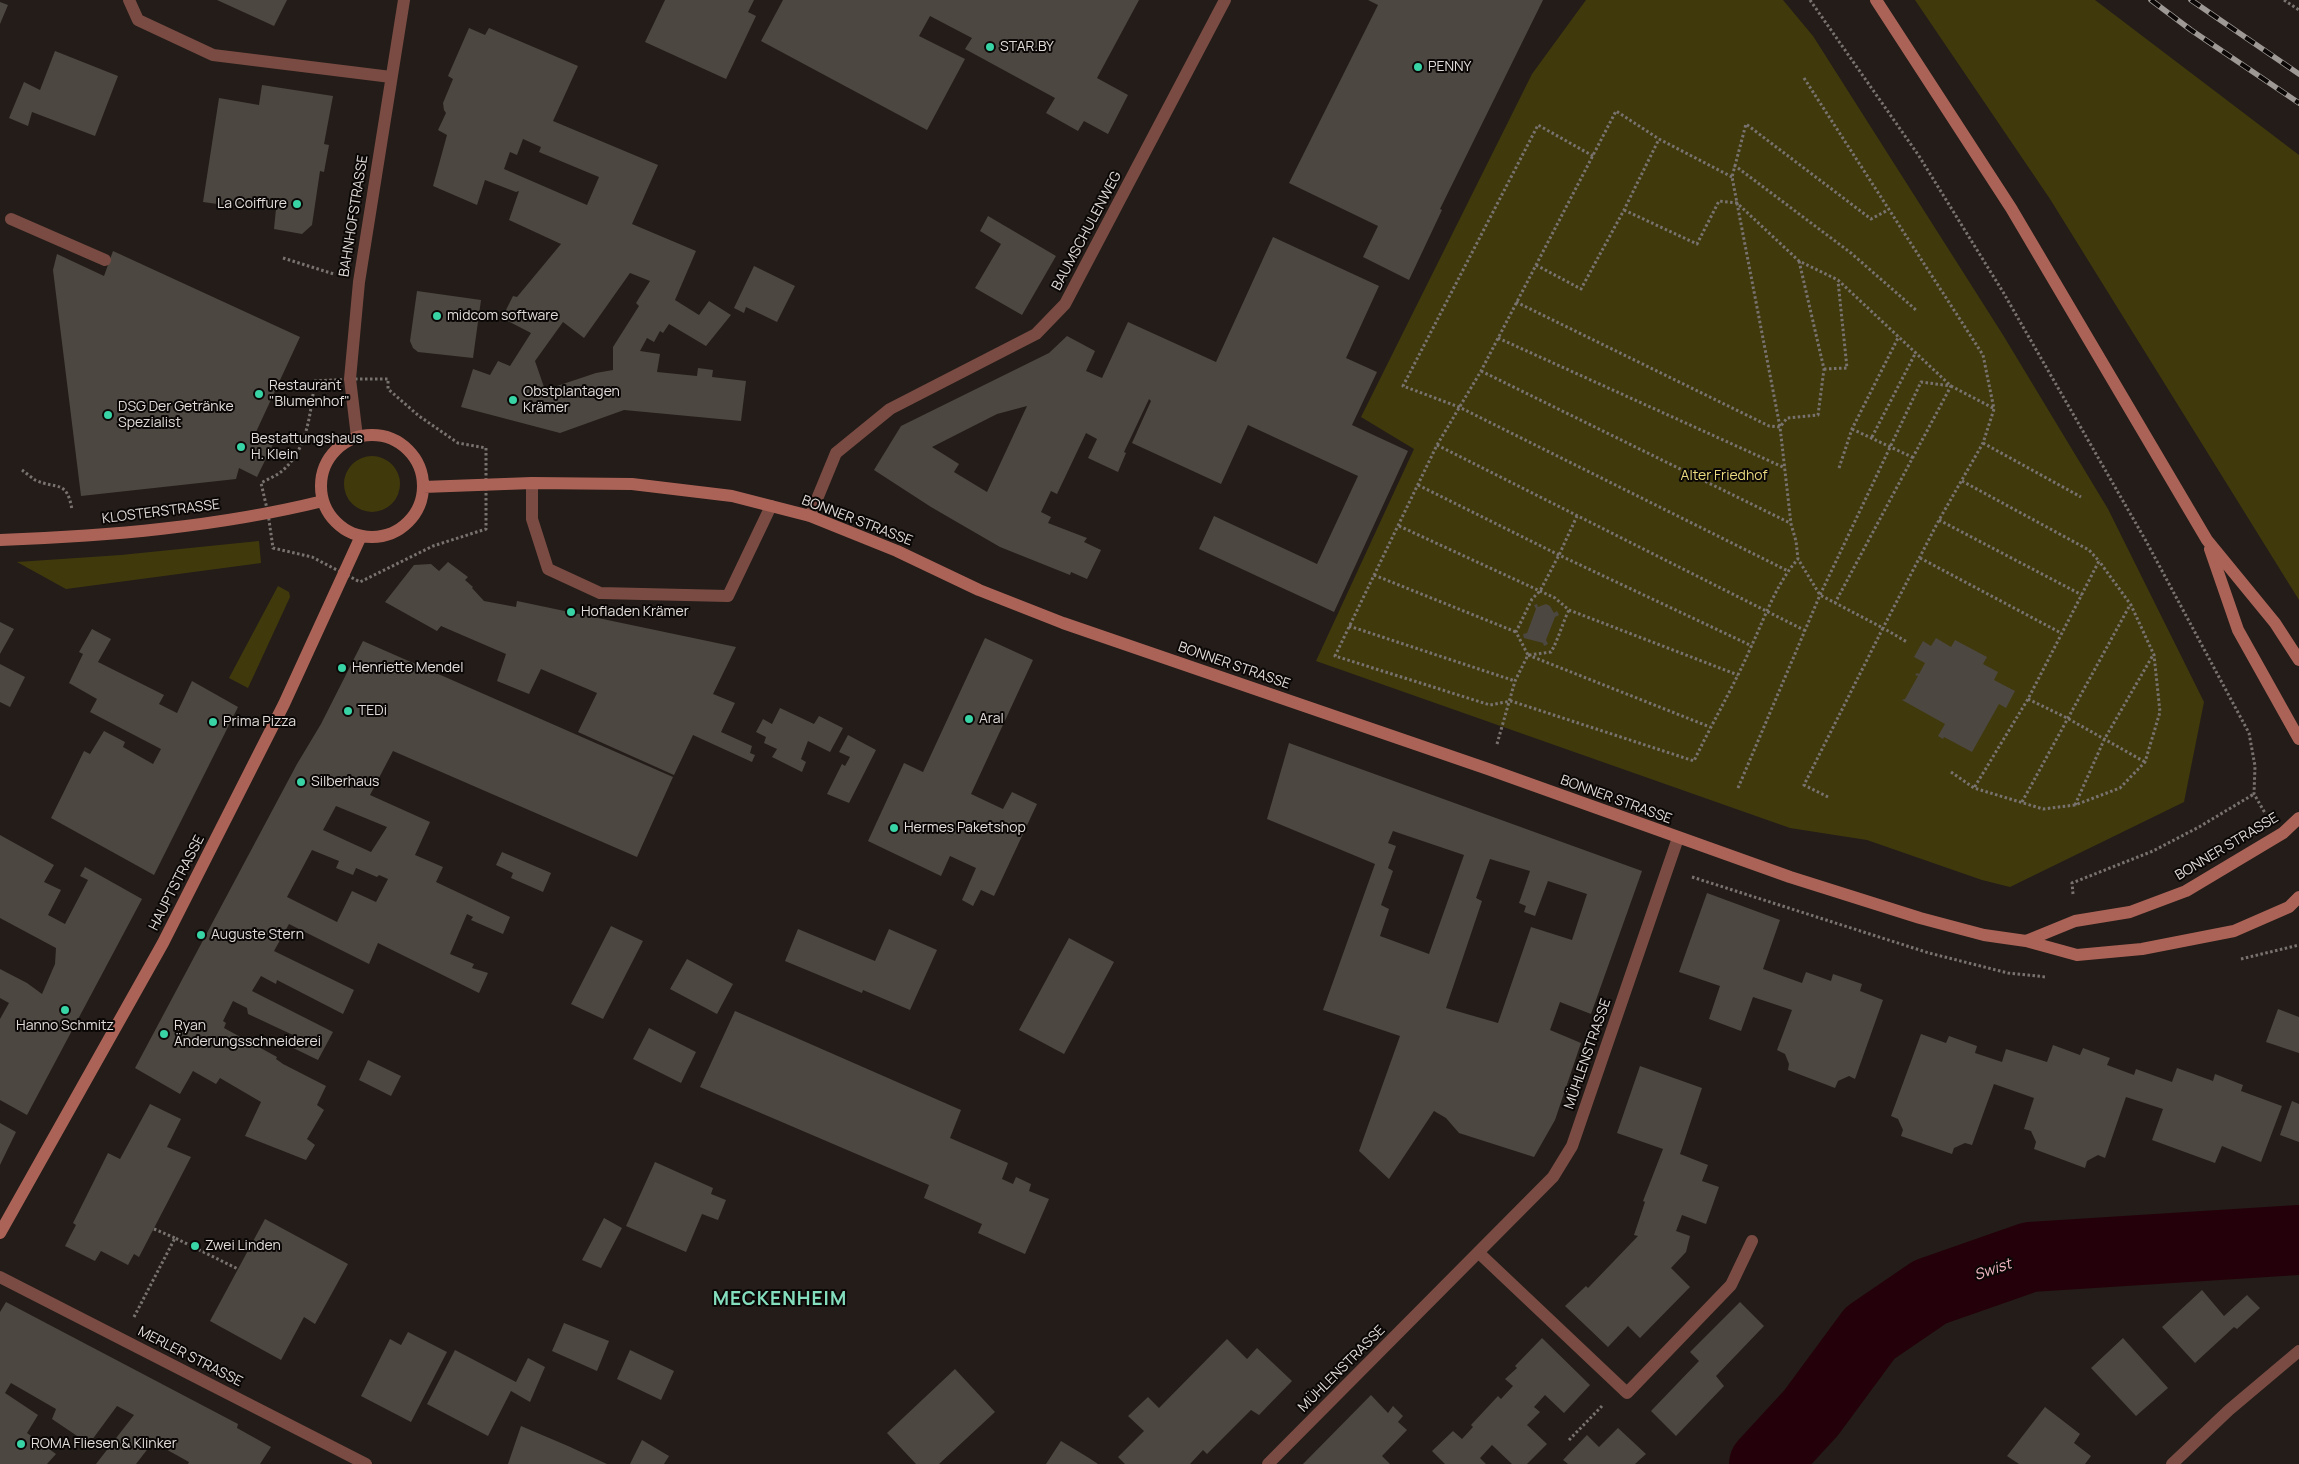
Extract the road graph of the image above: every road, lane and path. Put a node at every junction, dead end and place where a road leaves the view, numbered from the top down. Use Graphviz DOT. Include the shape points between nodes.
graph roads {
  1 [pos="129,0"];
  2 [pos="404,0"];
  3 [pos="1225,0"];
  4 [pos="1810,0"];
  5 [pos="1876,0"];
  6 [pos="2284,0"];
  7 [pos="2299,10"];
  8 [pos="391,77"];
  9 [pos="1804,78"];
  10 [pos="1659,139"];
  11 [pos="1592,156"];
  12 [pos="1734,165"];
  13 [pos="1732,177"];
  14 [pos="1737,203"];
  15 [pos="1624,210"];
  16 [pos="1888,210"];
  17 [pos="11,219"];
  18 [pos="283,258"];
  19 [pos="105,260"];
  20 [pos="1799,261"];
  21 [pos="1536,265"];
  22 [pos="1838,280"];
  23 [pos="359,282"];
  24 [pos="1516,302"];
  25 [pos="1916,310"];
  26 [pos="1899,336"];
  27 [pos="1498,338"];
  28 [pos="1916,352"];
  29 [pos="1824,369"];
  30 [pos="1480,372"];
  31 [pos="350,379"];
  32 [pos="1952,386"];
  33 [pos="1459,407"];
  34 [pos="1994,409"];
  35 [pos="1780,427"];
  36 [pos="1852,429"];
  37 [pos="358,437"];
  38 [pos="1872,437"];
  39 [pos="1983,444"];
  40 [pos="1437,445"];
  41 [pos="1892,447"];
  42 [pos="1914,458"];
  43 [pos="1786,468"];
  44 [pos="1839,468"];
  45 [pos="22,470"];
  46 [pos="1962,482"];
  47 [pos="532,483"];
  48 [pos="487,484"];
  49 [pos="1418,485"];
  50 [pos="423,487"];
  51 [pos="2081,497"];
  52 [pos="323,501"];
  53 [pos="771,506"];
  54 [pos="268,513"];
  55 [pos="810,516"];
  56 [pos="1577,516"];
  57 [pos="1939,520"];
  58 [pos="1791,524"];
  59 [pos="1399,526"];
  60 [pos="361,536"];
  61 [pos="77,537"];
  62 [pos="0,540"];
  63 [pos="2206,540"];
  64 [pos="1559,556"];
  65 [pos="1920,558"];
  66 [pos="1798,559"];
  67 [pos="2099,561"];
  68 [pos="1788,571"];
  69 [pos="1374,574"];
  70 [pos="345,575"];
  71 [pos="1540,591"];
  72 [pos="1820,595"];
  73 [pos="2082,595"];
  74 [pos="1835,603"];
  75 [pos="2130,605"];
  76 [pos="1569,610"];
  77 [pos="1767,611"];
  78 [pos="1349,626"];
  79 [pos="1882,628"];
  80 [pos="1806,631"];
  81 [pos="1516,632"];
  82 [pos="2061,633"];
  83 [pos="1907,642"];
  84 [pos="1752,646"];
  85 [pos="1528,655"];
  86 [pos="2154,655"];
  87 [pos="2299,660"];
  88 [pos="1738,675"];
  89 [pos="1515,681"];
  90 [pos="2028,699"];
  91 [pos="1511,701"];
  92 [pos="2067,718"];
  93 [pos="1710,728"];
  94 [pos="2299,739"];
  95 [pos="2104,740"];
  96 [pos="2145,762"];
  97 [pos="1488,770"];
  98 [pos="1951,772"];
  99 [pos="1738,788"];
  100 [pos="1974,788"];
  101 [pos="1828,797"];
  102 [pos="2022,802"];
  103 [pos="2074,805"];
  104 [pos="2299,818"];
  105 [pos="1678,838"];
  106 [pos="2072,883"];
  107 [pos="2299,897"];
  108 [pos="2294,908"];
  109 [pos="2026,941"];
  110 [pos="154,1228"];
  111 [pos="0,1233"];
  112 [pos="175,1238"];
  113 [pos="1752,1241"];
  114 [pos="1479,1252"];
  115 [pos="238,1269"];
  116 [pos="0,1277"];
  117 [pos="123,1340"];
  118 [pos="2299,1351"];
  119 [pos="1620,1387"];
  120 [pos="1569,1440"];
  121 [pos="366,1464"];
  122 [pos="1268,1464"];
  123 [pos="2172,1464"];
  1 -- 8 [label="street" via="138,20 213,55"];
  2 -- 8 [label="street, BAHNHOFSTRASSE"];
  3 -- 55 [label="street, BAUMSCHULENWEG" via="1065,304 1036,334 890,409 836,453"];
  4 -- 106 [label="path" via="1924,164 2003,292 2146,541 2249,733 2255,766 2254,794 2200,828 2153,851"];
  5 -- 63 [label="main road" via="2011,208"];
  6 -- 7 [label="path"];
  8 -- 23 [label="street, BAHNHOFSTRASSE"];
  9 -- 16 [label="path"];
  10 -- 11 [label="path" via="1616,111"];
  10 -- 13 [label="path"];
  10 -- 15 [label="path"];
  11 -- 21 [label="path"];
  11 -- 33 [label="path" via="1538,125 1402,386"];
  12 -- 13 [label="path"];
  12 -- 16 [label="path" via="1746,124 1871,219"];
  12 -- 25 [label="path" via="1851,253"];
  13 -- 14 [label="path"];
  14 -- 15 [label="path" via="1718,201 1697,244"];
  14 -- 20 [label="path"];
  14 -- 35 [label="path"];
  15 -- 21 [label="path" via="1581,289"];
  16 -- 34 [label="path" via="1982,355"];
  17 -- 19 [label="street"];
  18 -- 23 [label="path"];
  20 -- 22 [label="path"];
  20 -- 29 [label="path"];
  21 -- 24 [label="path"];
  22 -- 26 [label="path"];
  22 -- 29 [label="path" via="1847,368"];
  23 -- 31 [label="street, BAHNHOFSTRASSE"];
  24 -- 27 [label="path"];
  24 -- 35 [label="path" via="1769,426"];
  26 -- 28 [label="path"];
  26 -- 36 [label="path"];
  27 -- 30 [label="path"];
  27 -- 43 [label="path"];
  28 -- 32 [label="path"];
  28 -- 38 [label="path"];
  29 -- 35 [label="path" via="1818,415 1787,418"];
  30 -- 33 [label="path"];
  30 -- 58 [label="path"];
  31 -- 37 [label="street, BAHNHOFSTRASSE"];
  31 -- 48 [label="path" via="388,380 388,388 419,416 458,443 486,448"];
  31 -- 54 [label="path" via="315,381 308,425 297,453 282,471 261,483"];
  32 -- 34 [label="path"];
  32 -- 41 [label="path" via="1921,382"];
  32 -- 42 [label="path"];
  33 -- 40 [label="path"];
  33 -- 68 [label="path"];
  34 -- 39 [label="path"];
  35 -- 43 [label="path"];
  36 -- 38 [label="path"];
  36 -- 44 [label="path"];
  37 -- 50 [label="main road" via="386,437 405,448 418,465"];
  37 -- 52 [label="main road" via="344,444 329,458 320,489"];
  38 -- 41 [label="path"];
  39 -- 46 [label="path"];
  39 -- 51 [label="path"];
  40 -- 49 [label="path"];
  40 -- 56 [label="path"];
  41 -- 42 [label="path"];
  41 -- 72 [label="path"];
  42 -- 74 [label="path"];
  43 -- 58 [label="path"];
  45 -- 61 [label="path" via="36,480 63,487 70,497"];
  46 -- 57 [label="path"];
  46 -- 67 [label="path" via="2089,550"];
  47 -- 48 [label="main road, BONNER STRASSE"];
  47 -- 53 [label="main road, BONNER STRASSE" via="632,484 732,496"];
  47 -- 53 [label="street" via="532,519 548,569 600,593 728,596"];
  48 -- 50 [label="main road, BONNER STRASSE"];
  48 -- 70 [label="path" via="486,529 433,546 360,582"];
  49 -- 59 [label="path"];
  49 -- 64 [label="path"];
  50 -- 60 [label="main road" via="422,500 416,512 398,531 385,536"];
  52 -- 54 [label="main road, KLOSTERSTRASSE"];
  52 -- 60 [label="main road" via="336,524"];
  53 -- 55 [label="main road, BONNER STRASSE"];
  54 -- 61 [label="main road, KLOSTERSTRASSE" via="138,532"];
  54 -- 70 [label="path" via="273,548 312,557"];
  55 -- 97 [label="main road, BONNER STRASSE" via="1063,623"];
  56 -- 64 [label="path"];
  56 -- 77 [label="path"];
  57 -- 65 [label="path"];
  57 -- 73 [label="path"];
  58 -- 66 [label="path"];
  59 -- 69 [label="path"];
  59 -- 71 [label="path"];
  60 -- 70 [label="main road, HAUPTSTRASSE"];
  61 -- 62 [label="main road, KLOSTERSTRASSE"];
  63 -- 87 [label="main road" via="2275,623"];
  63 -- 94 [label="main road" via="2238,630"];
  64 -- 71 [label="path"];
  64 -- 84 [label="path"];
  65 -- 79 [label="path"];
  65 -- 82 [label="path"];
  66 -- 68 [label="path"];
  66 -- 72 [label="path"];
  67 -- 73 [label="path"];
  67 -- 75 [label="path"];
  68 -- 77 [label="path"];
  69 -- 78 [label="path"];
  69 -- 81 [label="path"];
  70 -- 111 [label="main road, HAUPTSTRASSE" via="164,943"];
  71 -- 76 [label="path"];
  71 -- 81 [label="path" via="1532,599"];
  72 -- 74 [label="path"];
  72 -- 80 [label="path"];
  73 -- 82 [label="path"];
  74 -- 79 [label="path"];
  75 -- 86 [label="path"];
  75 -- 92 [label="path"];
  76 -- 85 [label="path" via="1551,652"];
  76 -- 88 [label="path"];
  77 -- 80 [label="path"];
  77 -- 84 [label="path"];
  78 -- 89 [label="path"];
  78 -- 91 [label="path" via="1335,656 1490,705"];
  79 -- 83 [label="path"];
  79 -- 101 [label="path" via="1804,785"];
  80 -- 99 [label="path"];
  81 -- 85 [label="path"];
  82 -- 90 [label="path"];
  84 -- 88 [label="path"];
  85 -- 89 [label="path"];
  85 -- 93 [label="path"];
  86 -- 95 [label="path"];
  86 -- 96 [label="path" via="2160,712"];
  88 -- 93 [label="path"];
  89 -- 91 [label="path"];
  90 -- 92 [label="path"];
  90 -- 100 [label="path"];
  91 -- 93 [label="path" via="1694,761"];
  91 -- 97 [label="path"];
  92 -- 95 [label="path"];
  92 -- 102 [label="path"];
  95 -- 96 [label="path"];
  95 -- 103 [label="path"];
  96 -- 103 [label="path" via="2120,788"];
  97 -- 105 [label="main road, BONNER STRASSE"];
  98 -- 100 [label="path"];
  100 -- 102 [label="path"];
  102 -- 103 [label="path" via="2043,809"];
  104 -- 109 [label="main road, BONNER STRASSE" via="2283,833 2186,891 2130,912 2075,921"];
  105 -- 109 [label="main road, BONNER STRASSE" via="1920,918 1984,936"];
  105 -- 114 [label="street, MÜHLENSTRASSE" via="1572,1146 1553,1176"];
  107 -- 108 [label="main road, BONNER STRASSE"];
  108 -- 109 [label="main road, BONNER STRASSE" via="2234,931 2142,949 2077,954"];
  110 -- 112 [label="path"];
  112 -- 115 [label="path"];
  112 -- 117 [label="path"];
  113 -- 119 [label="street" via="1731,1285 1626,1393"];
  114 -- 119 [label="street"];
  114 -- 122 [label="street, MÜHLENSTRASSE"];
  116 -- 117 [label="street, MERLER STRASSE"];
  117 -- 121 [label="street, MERLER STRASSE"];
  118 -- 123 [label="street"];
  119 -- 120 [label="path"];
}
